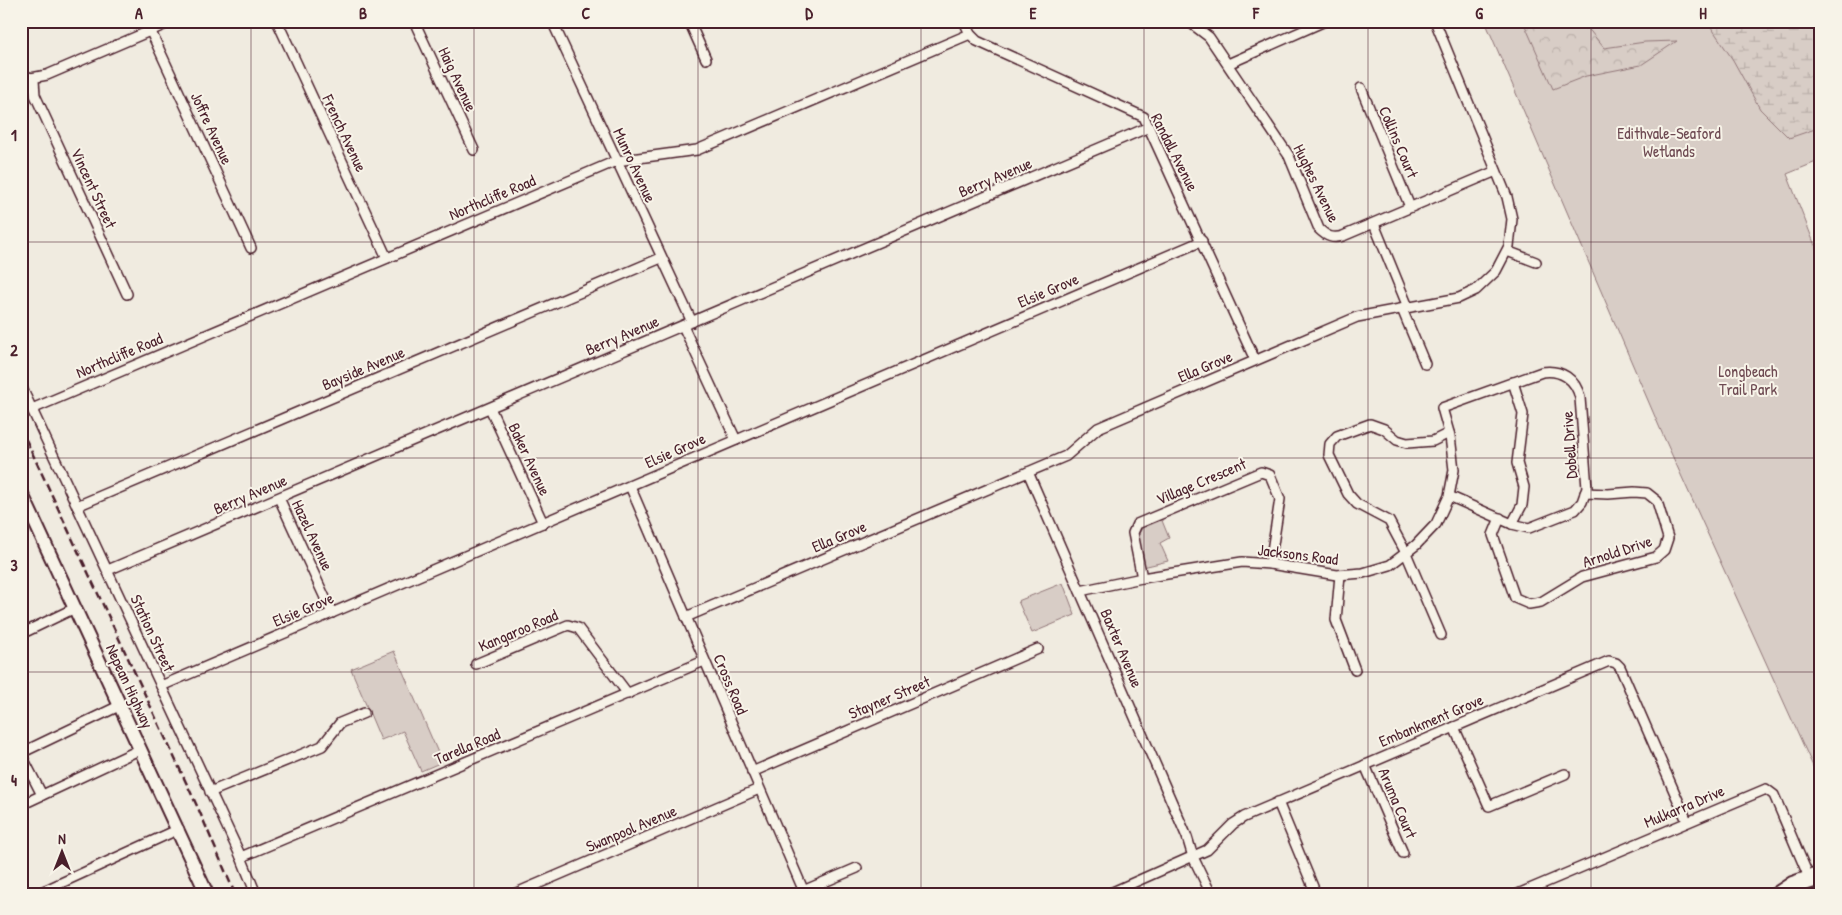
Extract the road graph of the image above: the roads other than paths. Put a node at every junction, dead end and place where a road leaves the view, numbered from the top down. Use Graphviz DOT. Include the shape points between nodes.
graph roads {
  1 [pos="146,21"];
  2 [pos="173,21"];
  3 [pos="277,21"];
  4 [pos="414,21"];
  5 [pos="552,21"];
  6 [pos="689,21"];
  7 [pos="964,21"];
  8 [pos="1188,21"];
  9 [pos="1325,21"];
  10 [pos="1435,21"];
  11 [pos="150,31"];
  12 [pos="970,34"];
  13 [pos="706,59"];
  14 [pos="1228,64"];
  15 [pos="21,66"];
  16 [pos="28,84"];
  17 [pos="1361,88"];
  18 [pos="1149,127"];
  19 [pos="474,150"];
  20 [pos="616,161"];
  21 [pos="1496,171"];
  22 [pos="1410,207"];
  23 [pos="1374,224"];
  24 [pos="1202,241"];
  25 [pos="252,248"];
  26 [pos="1507,251"];
  27 [pos="387,258"];
  28 [pos="661,258"];
  29 [pos="1536,262"];
  30 [pos="127,294"];
  31 [pos="1405,308"];
  32 [pos="692,322"];
  33 [pos="683,326"];
  34 [pos="1255,360"];
  35 [pos="1425,364"];
  36 [pos="1513,382"];
  37 [pos="21,386"];
  38 [pos="490,408"];
  39 [pos="1442,408"];
  40 [pos="32,409"];
  41 [pos="1449,434"];
  42 [pos="736,440"];
  43 [pos="1028,472"];
  44 [pos="630,486"];
  45 [pos="21,492"];
  46 [pos="1585,493"];
  47 [pos="1449,496"];
  48 [pos="279,498"];
  49 [pos="78,506"];
  50 [pos="1500,518"];
  51 [pos="543,523"];
  52 [pos="1512,524"];
  53 [pos="1406,553"];
  54 [pos="1270,564"];
  55 [pos="108,570"];
  56 [pos="1340,575"];
  57 [pos="1142,578"];
  58 [pos="1082,595"];
  59 [pos="75,608"];
  60 [pos="332,613"];
  61 [pos="686,618"];
  62 [pos="21,634"];
  63 [pos="1441,635"];
  64 [pos="1038,650"];
  65 [pos="704,661"];
  66 [pos="476,664"];
  67 [pos="1355,670"];
  68 [pos="161,686"];
  69 [pos="628,694"];
  70 [pos="121,705"];
  71 [pos="364,713"];
  72 [pos="1454,727"];
  73 [pos="142,749"];
  74 [pos="21,754"];
  75 [pos="1366,765"];
  76 [pos="752,772"];
  77 [pos="1566,774"];
  78 [pos="759,789"];
  79 [pos="210,792"];
  80 [pos="42,796"];
  81 [pos="1278,802"];
  82 [pos="21,805"];
  83 [pos="1687,821"];
  84 [pos="179,829"];
  85 [pos="1403,854"];
  86 [pos="1195,856"];
  87 [pos="241,858"];
  88 [pos="857,868"];
  89 [pos="1821,872"];
  90 [pos="1814,880"];
  91 [pos="801,893"];
  92 [pos="38,894"];
  93 [pos="207,894"];
  94 [pos="256,894"];
  95 [pos="514,894"];
  96 [pos="1108,894"];
  97 [pos="1211,894"];
  98 [pos="1316,894"];
  99 [pos="1518,894"];
  100 [pos="1775,894"];
  1 -- 11 [label="street, Joffre Avenue"];
  2 -- 11 [label="street"];
  3 -- 27 [label="street, French Avenue"];
  4 -- 19 [label="street, Haig Avenue"];
  5 -- 20 [label="street, Munro Avenue"];
  6 -- 13 [label="street"];
  7 -- 12 [label="street"];
  8 -- 14 [label="street, Hughes Avenue" via="1209,37"];
  9 -- 14 [label="street"];
  10 -- 21 [label="street, Ella Grove"];
  11 -- 16 [label="street"];
  11 -- 25 [label="street, Joffre Avenue"];
  12 -- 18 [label="street, Randall Avenue" via="977,41 1138,113"];
  12 -- 20 [label="street, Northcliffe Road" via="697,150"];
  14 -- 23 [label="street, Hughes Avenue" via="1289,156 1319,229 1328,237 1335,238"];
  15 -- 16 [label="street, Vincent Street"];
  16 -- 30 [label="street, Vincent Street"];
  17 -- 22 [label="street, Collins Court"];
  18 -- 24 [label="street, Randall Avenue"];
  18 -- 32 [label="street, Berry Avenue"];
  20 -- 27 [label="street, Northcliffe Road"];
  20 -- 28 [label="street, Munro Avenue"];
  21 -- 22 [label="street, Hughes Avenue"];
  21 -- 26 [label="street, Ella Grove" via="1512,219"];
  22 -- 23 [label="street, Hughes Avenue"];
  23 -- 31 [label="street"];
  24 -- 34 [label="street, Randall Avenue"];
  24 -- 42 [label="street, Elsie Grove"];
  26 -- 29 [label="street"];
  26 -- 31 [label="street, Ella Grove" via="1496,271 1476,290 1460,298"];
  27 -- 40 [label="street, Northcliffe Road"];
  28 -- 32 [label="street, Munro Avenue"];
  28 -- 49 [label="street, Bayside Avenue"];
  31 -- 34 [label="street, Ella Grove" via="1357,317"];
  31 -- 35 [label="street"];
  32 -- 33 [label="street, Berry Avenue"];
  33 -- 38 [label="street, Berry Avenue"];
  33 -- 42 [label="street"];
  34 -- 43 [label="street, Ella Grove" via="1098,428 1066,456"];
  36 -- 39 [label="street, Dobell Drive"];
  36 -- 46 [label="street, Dobell Drive" via="1552,371 1566,376 1575,385 1581,401"];
  36 -- 52 [label="street" via="1523,414 1516,452 1524,487 1522,505"];
  37 -- 40 [label="street, Station Street"];
  38 -- 48 [label="street, Berry Avenue"];
  38 -- 51 [label="street, Baker Avenue"];
  39 -- 41 [label="street, Jacksons Road"];
  40 -- 49 [label="street, Station Street"];
  41 -- 47 [label="street, Jacksons Road" via="1454,470"];
  41 -- 53 [label="street" via="1433,440 1407,443 1370,424 1337,436 1330,444 1329,455 1348,494 1357,504 1389,521"];
  42 -- 44 [label="street, Elsie Grove"];
  43 -- 58 [label="street, Baxter Avenue"];
  43 -- 61 [label="street, Ella Grove"];
  44 -- 51 [label="street, Elsie Grove"];
  44 -- 61 [label="street, Cross Road"];
  45 -- 59 [label="highway, Nepean Highway"];
  46 -- 50 [label="street, Arnold Drive" via="1647,493 1657,501 1660,510 1668,538 1664,550 1656,557 1582,577 1541,602 1529,604 1515,598 1493,534"];
  46 -- 52 [label="street, Dobell Drive" via="1575,510 1529,528"];
  47 -- 50 [label="street, Dobell Drive"];
  47 -- 53 [label="street, Jacksons Road" via="1436,524"];
  48 -- 55 [label="street, Berry Avenue"];
  48 -- 60 [label="street, Hazel Avenue"];
  49 -- 55 [label="street, Station Street"];
  50 -- 52 [label="street, Dobell Drive"];
  51 -- 60 [label="street, Elsie Grove"];
  53 -- 56 [label="street, Jacksons Road" via="1390,565"];
  53 -- 63 [label="street"];
  54 -- 56 [label="street, Jacksons Road"];
  54 -- 57 [label="street, Jacksons Road" via="1242,562"];
  54 -- 57 [label="street, Village Crescent" via="1280,499 1270,475 1261,472 1137,524 1133,533"];
  55 -- 68 [label="street, Station Street"];
  56 -- 67 [label="street" via="1336,620"];
  57 -- 58 [label="street, Jacksons Road"];
  58 -- 86 [label="street, Baxter Avenue"];
  59 -- 62 [label="street"];
  59 -- 70 [label="highway, Nepean Highway"];
  60 -- 68 [label="street, Elsie Grove"];
  61 -- 65 [label="street, Cross Road"];
  64 -- 76 [label="street, Stayner Street"];
  65 -- 69 [label="street, Tarella Road"];
  65 -- 76 [label="street, Cross Road"];
  66 -- 69 [label="street, Kangaroo Road" via="568,624 578,628"];
  68 -- 79 [label="street, Station Street"];
  69 -- 87 [label="street, Tarella Road"];
  70 -- 73 [label="highway, Nepean Highway"];
  70 -- 74 [label="street"];
  71 -- 79 [label="street" via="340,724 322,746"];
  72 -- 75 [label="street, Embankment Grove"];
  72 -- 77 [label="street" via="1489,806"];
  72 -- 83 [label="street, Embankment Grove" via="1616,658"];
  73 -- 80 [label="street"];
  73 -- 84 [label="highway, Nepean Highway"];
  74 -- 80 [label="street"];
  75 -- 81 [label="street, Embankment Grove"];
  75 -- 85 [label="street, Aruma Court"];
  76 -- 78 [label="street, Cross Road"];
  78 -- 91 [label="street, Cross Road"];
  78 -- 95 [label="street, Swanpool Avenue"];
  79 -- 87 [label="street, Station Street"];
  80 -- 82 [label="street"];
  81 -- 86 [label="street, Embankment Grove" via="1244,817 1207,850"];
  81 -- 98 [label="street"];
  83 -- 90 [label="street, Mulkarra Drive" via="1753,793 1768,790 1774,795"];
  83 -- 99 [label="street, Mulkarra Drive"];
  84 -- 92 [label="street"];
  84 -- 93 [label="highway, Nepean Highway"];
  86 -- 96 [label="street, Embankment Grove"];
  86 -- 97 [label="street, Baxter Avenue"];
  87 -- 94 [label="street, Station Street"];
  88 -- 91 [label="street"];
  89 -- 90 [label="main road"];
  90 -- 100 [label="main road"];
}
